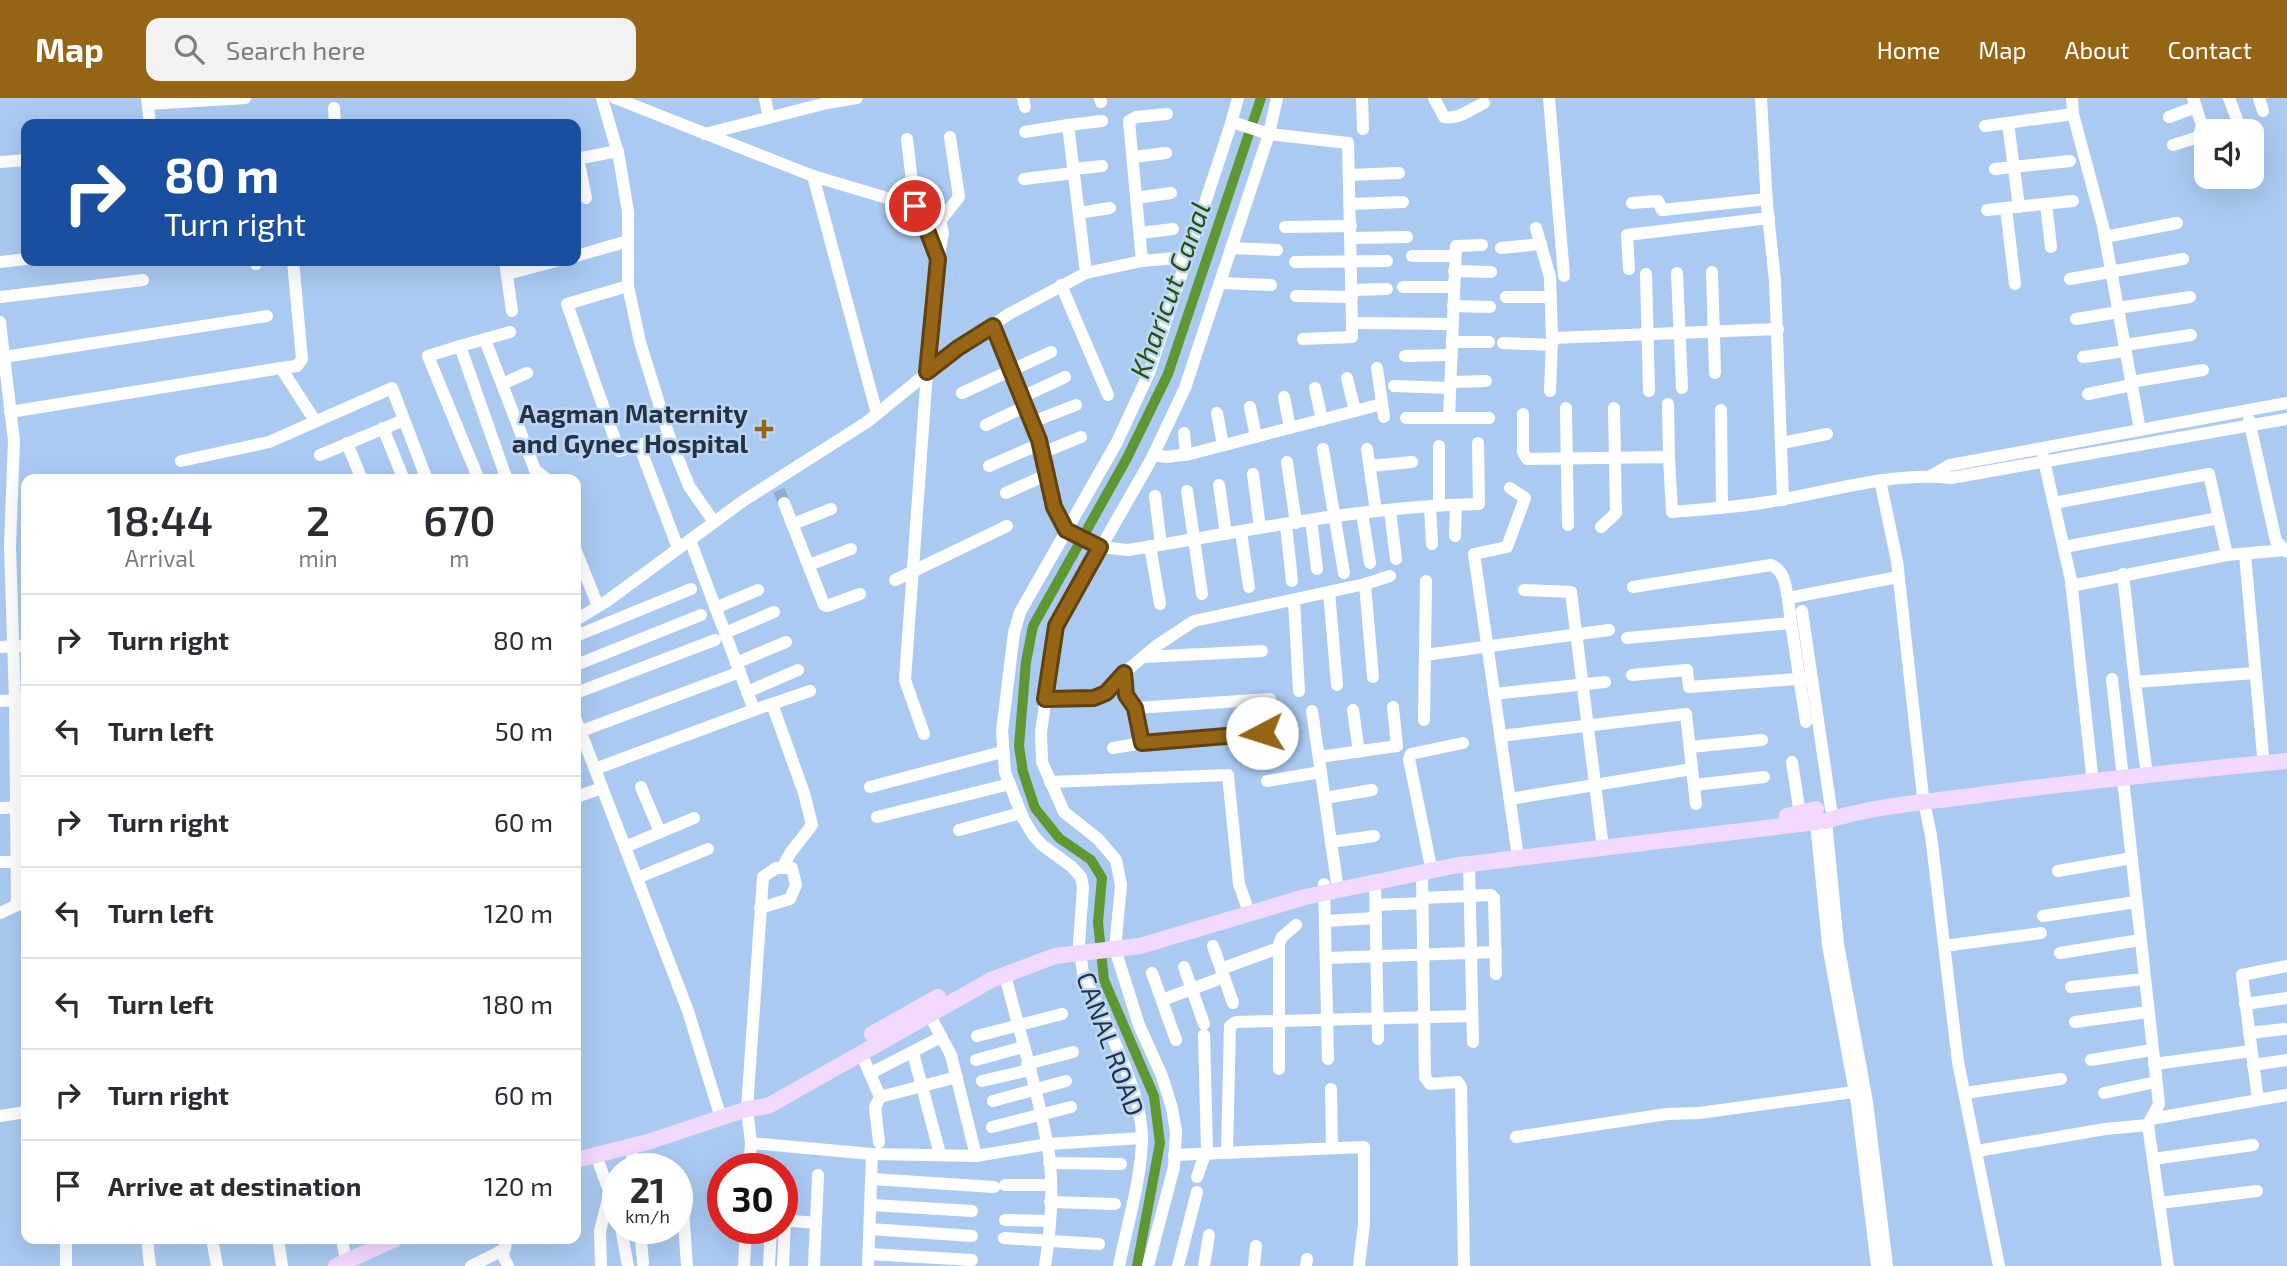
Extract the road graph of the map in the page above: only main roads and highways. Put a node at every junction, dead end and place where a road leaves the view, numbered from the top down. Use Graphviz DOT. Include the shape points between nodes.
graph roads {
  1 [pos="2280,759"];
  2 [pos="2124,774"];
  3 [pos="1923,800"];
  4 [pos="1602,844"];
  5 [pos="1426,867"];
  6 [pos="1331,887"];
  7 [pos="1115,946"];
  8 [pos="1082,948"];
  9 [pos="747,1109"];
  10 [pos="581,1159"];
  11 [pos="385,1244"];
  12 [pos="343,1264"];
  1 -- 2 [label="main road"];
  1 -- 2 [label="main road" via="2146,768"];
  2 -- 3 [label="main road"];
  2 -- 3 [label="main road" via="2027,780"];
  3 -- 4 [label="main road" via="1843,816 1819,814"];
  4 -- 5 [label="main road"];
  4 -- 5 [label="main road" via="1517,850"];
  5 -- 6 [label="main road"];
  5 -- 6 [label="main road" via="1375,882"];
  6 -- 7 [label="main road" via="1247,904"];
  6 -- 7 [label="main road" via="1210,937"];
  7 -- 8 [label="main road"];
  8 -- 9 [label="main road" via="1004,975 768,1106"];
  8 -- 9 [label="main road" via="1050,947 987,971"];
  9 -- 10 [label="main road"];
  11 -- 12 [label="main road"];
}
